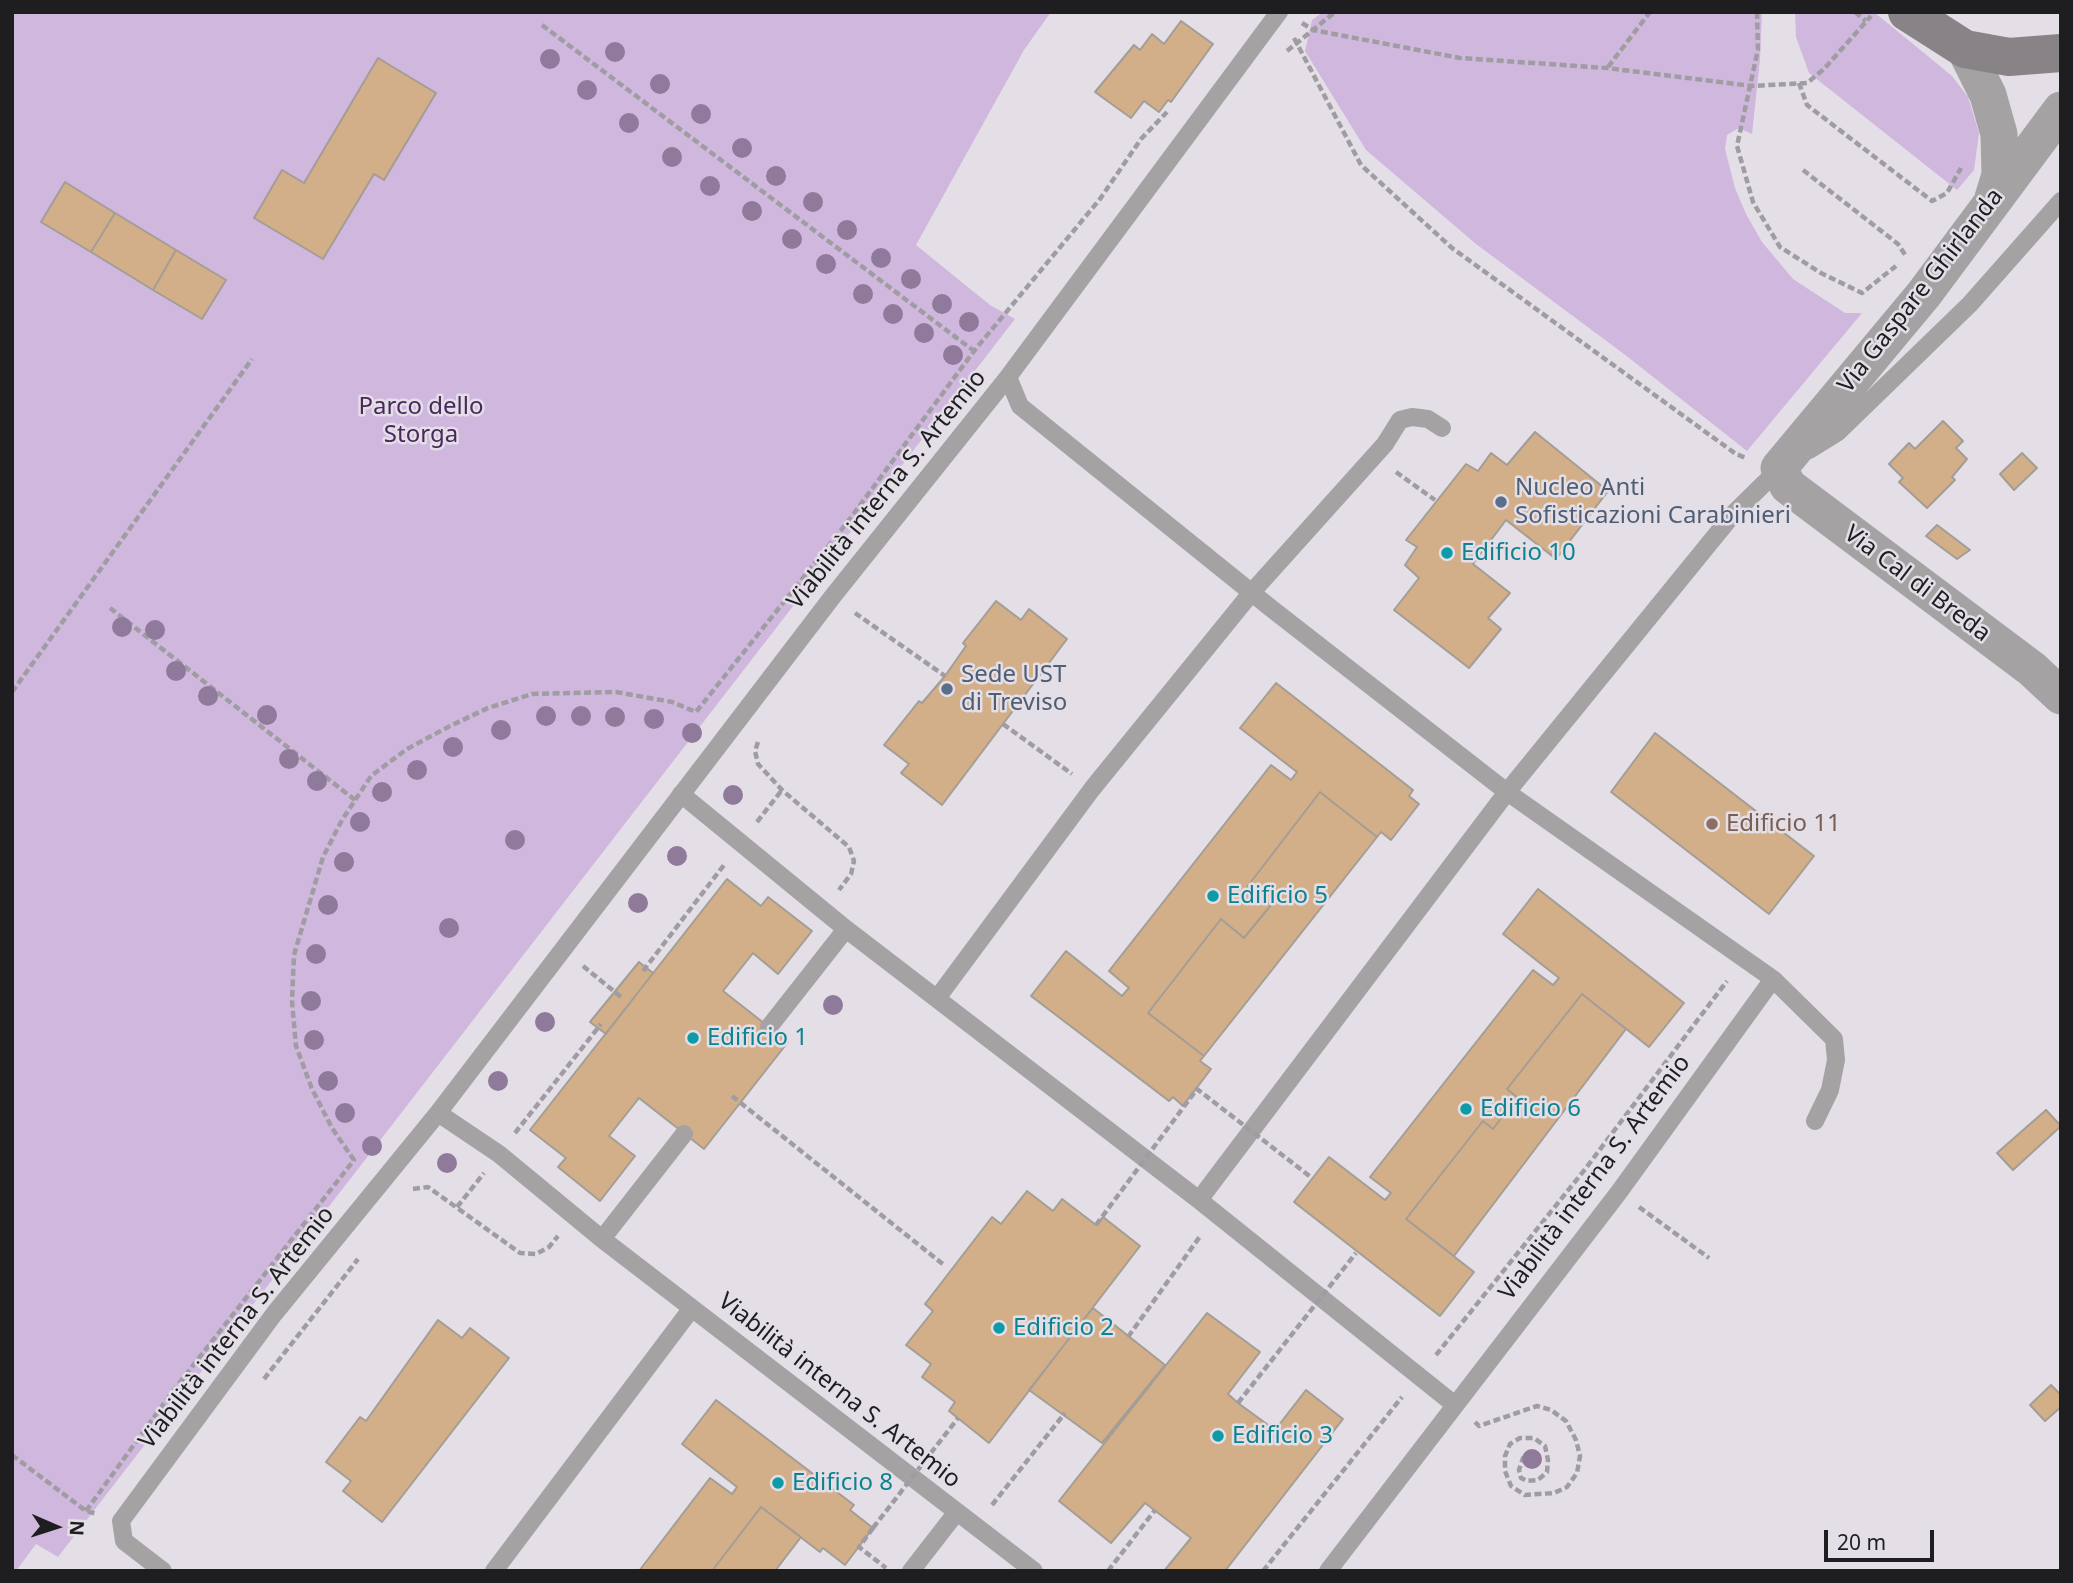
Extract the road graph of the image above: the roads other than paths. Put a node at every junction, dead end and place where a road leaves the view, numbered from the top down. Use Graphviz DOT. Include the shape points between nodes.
graph roads {
  1 [pos="1286,15"];
  2 [pos="1891,20"];
  3 [pos="1965,49"];
  4 [pos="2061,53"];
  5 [pos="2061,110"];
  6 [pos="2061,201"];
  7 [pos="1992,202"];
  8 [pos="1009,377"];
  9 [pos="1442,428"];
  10 [pos="1779,468"];
  11 [pos="1252,592"];
  12 [pos="2061,696"];
  13 [pos="1507,792"];
  14 [pos="681,794"];
  15 [pos="846,929"];
  16 [pos="1773,979"];
  17 [pos="938,997"];
  18 [pos="769,1027"];
  19 [pos="438,1113"];
  20 [pos="1815,1121"];
  21 [pos="684,1134"];
  22 [pos="1199,1200"];
  23 [pos="602,1239"];
  24 [pos="692,1308"];
  25 [pos="1455,1405"];
  26 [pos="956,1513"];
  27 [pos="163,1571"];
  28 [pos="494,1571"];
  29 [pos="911,1571"];
  30 [pos="1034,1571"];
  31 [pos="1328,1571"];
  1 -- 8 [label="lane" via="1169,160"];
  2 -- 3 [label="street"];
  3 -- 4 [label="street" via="2010,57"];
  3 -- 7 [label="street" via="1988,94 1999,134 2000,175"];
  5 -- 7 [label="street, Via Gaspare Ghirlanda"];
  6 -- 10 [label="lane" via="1970,304 1838,432"];
  7 -- 10 [label="street, Via Gaspare Ghirlanda" via="1924,294"];
  8 -- 11 [label="lane, Viabilità interna S. Artemio" via="1020,406"];
  8 -- 14 [label="lane, Viabilità interna S. Artemio"];
  9 -- 11 [label="lane" via="1429,419 1400,420 1385,444"];
  10 -- 12 [label="street, Via Cal di Breda" via="1788,486 2032,669"];
  10 -- 13 [label="lane" via="1734,513"];
  11 -- 13 [label="lane, Viabilità interna S. Artemio"];
  11 -- 17 [label="lane" via="1093,789"];
  13 -- 16 [label="lane, Viabilità interna S. Artemio"];
  13 -- 22 [label="lane"];
  14 -- 15 [label="lane"];
  14 -- 19 [label="lane, Viabilità interna S. Artemio"];
  15 -- 17 [label="lane"];
  15 -- 18 [label="lane"];
  16 -- 20 [label="lane, Viabilità interna S. Artemio" via="1833,1039 1836,1060 1830,1090"];
  16 -- 25 [label="lane, Viabilità interna S. Artemio" via="1619,1192"];
  17 -- 22 [label="lane"];
  19 -- 23 [label="lane, Viabilità interna S. Artemio" via="499,1154"];
  19 -- 27 [label="lane, Viabilità interna S. Artemio" via="274,1314 121,1521 124,1541"];
  21 -- 23 [label="lane"];
  22 -- 25 [label="lane"];
  23 -- 24 [label="lane, Viabilità interna S. Artemio"];
  24 -- 26 [label="lane, Viabilità interna S. Artemio"];
  24 -- 28 [label="lane, Viabilità interna S. Artemio"];
  25 -- 31 [label="lane, Viabilità interna S. Artemio"];
  26 -- 29 [label="lane, Viabilità interna S. Artemio"];
  26 -- 30 [label="lane, Viabilità interna S. Artemio"];
}
